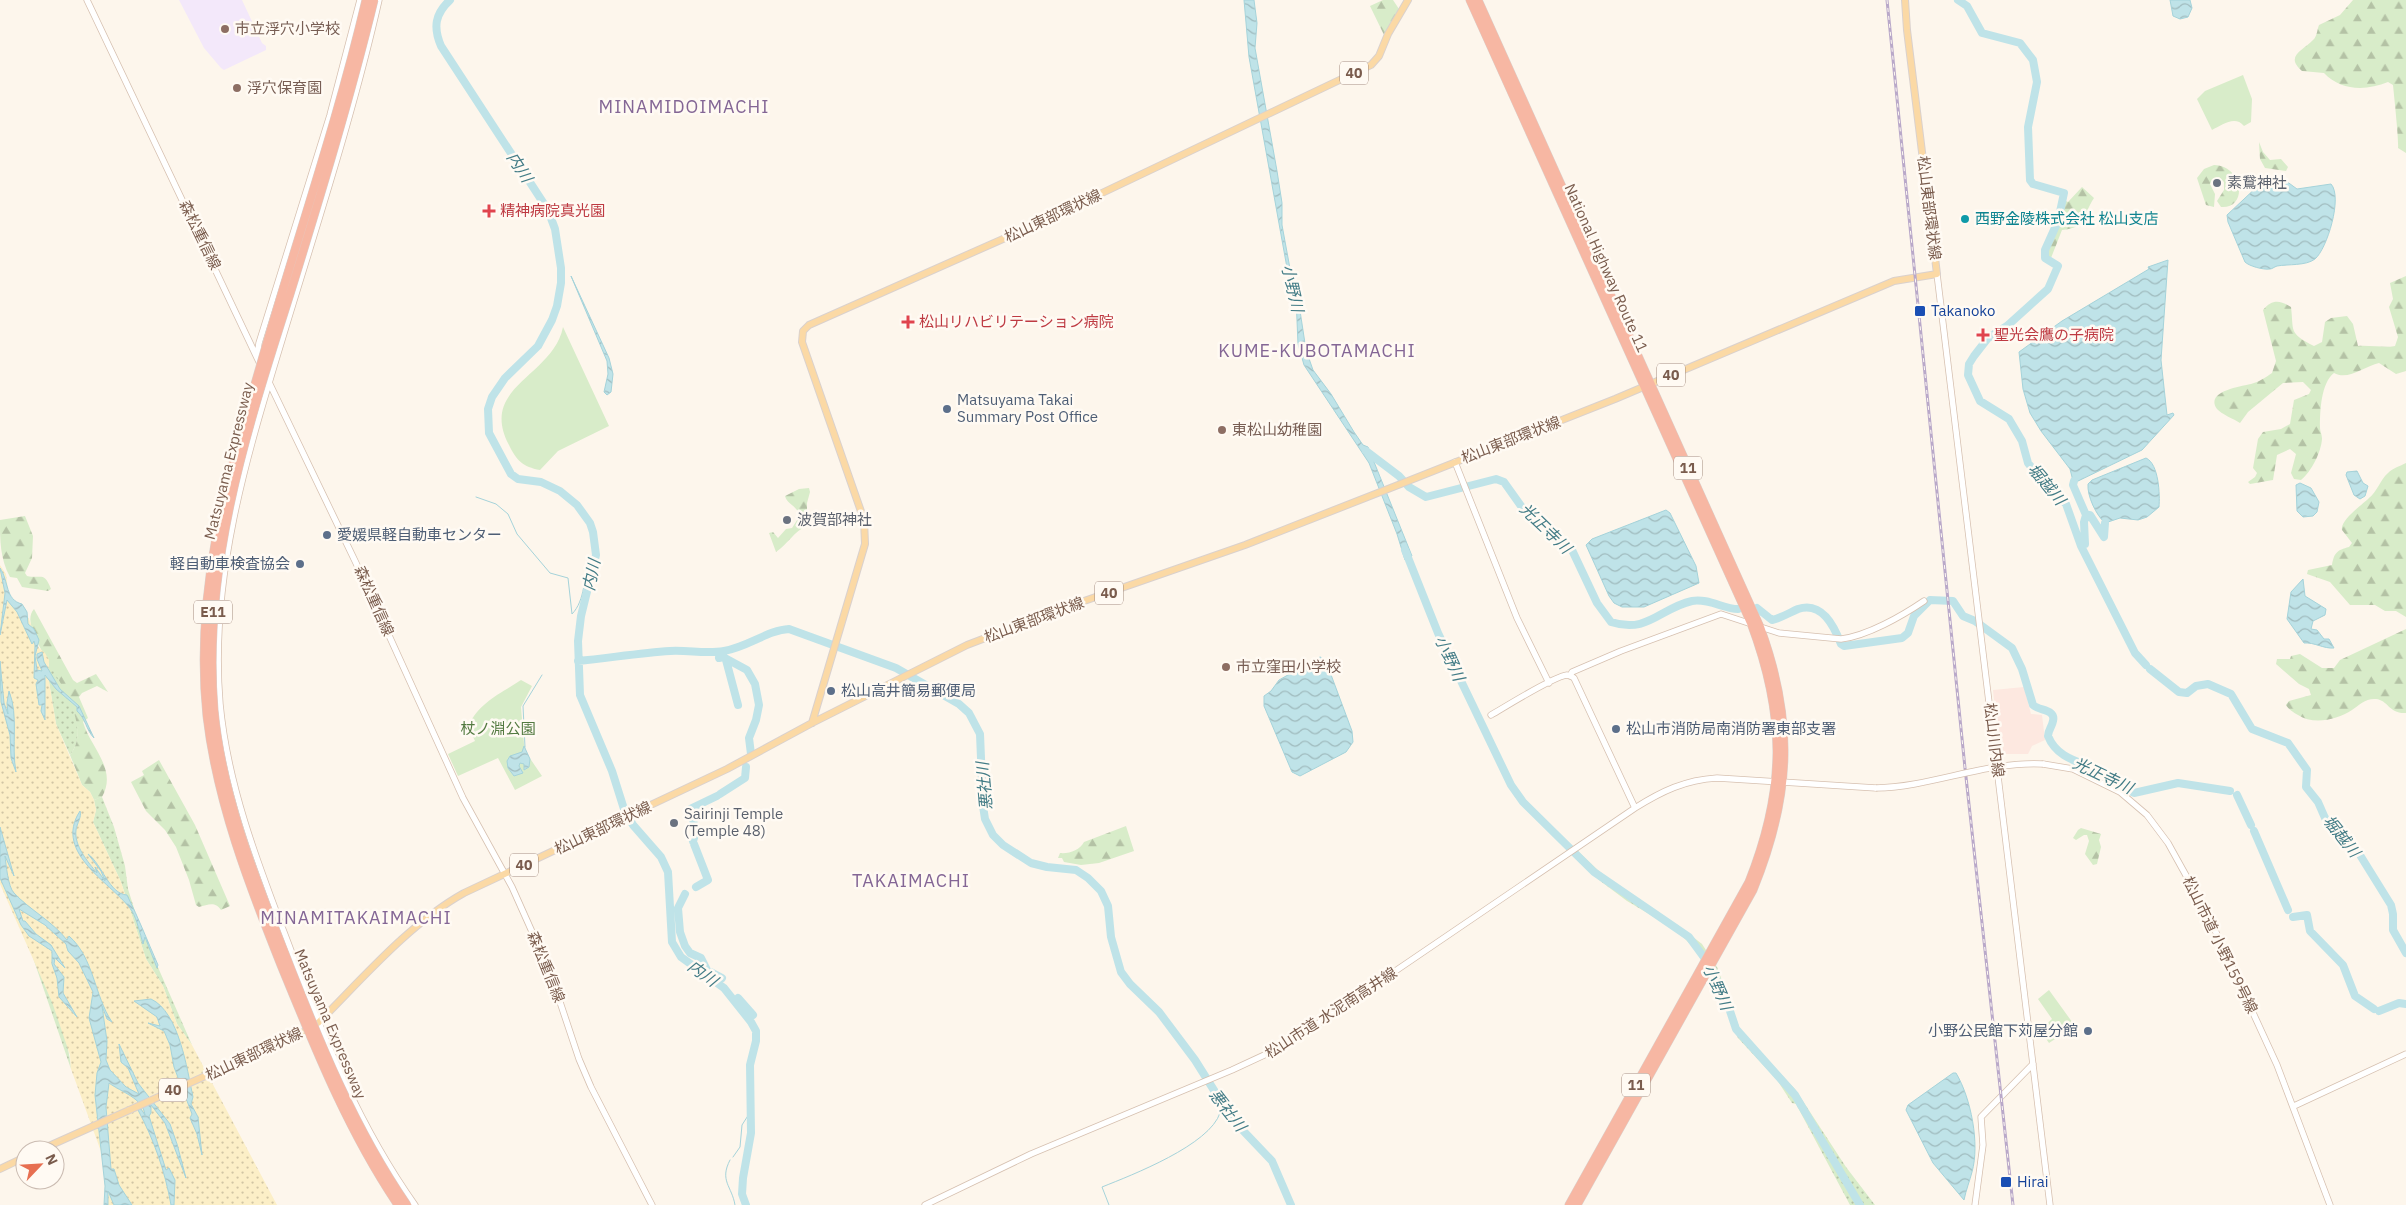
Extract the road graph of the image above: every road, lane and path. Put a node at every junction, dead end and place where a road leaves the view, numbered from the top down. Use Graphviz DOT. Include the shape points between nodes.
graph roads {
  1 [pos="87,0"];
  2 [pos="360,0"];
  3 [pos="366,0"];
  4 [pos="374,0"];
  5 [pos="379,0"];
  6 [pos="1408,0"];
  7 [pos="1470,0"];
  8 [pos="1478,0"];
  9 [pos="1905,0"];
  10 [pos="1937,274"];
  11 [pos="257,356"];
  12 [pos="269,383"];
  13 [pos="1647,385"];
  14 [pos="1455,462"];
  15 [pos="1924,601"];
  16 [pos="1751,623"];
  17 [pos="1760,627"];
  18 [pos="1570,676"];
  19 [pos="1549,683"];
  20 [pos="819,704"];
  21 [pos="831,713"];
  22 [pos="1491,715"];
  23 [pos="812,723"];
  24 [pos="1779,782"];
  25 [pos="1635,808"];
  26 [pos="505,874"];
  27 [pos="1706,968"];
  28 [pos="319,1022"];
  29 [pos="2406,1054"];
  30 [pos="2033,1064"];
  31 [pos="2294,1106"];
  32 [pos="61,1140"];
  33 [pos="15,1162"];
  34 [pos="0,1169"];
  35 [pos="398,1205"];
  36 [pos="408,1205"];
  37 [pos="415,1205"];
  38 [pos="652,1205"];
  39 [pos="925,1205"];
  40 [pos="1569,1205"];
  41 [pos="1577,1205"];
  42 [pos="1975,1205"];
  43 [pos="2050,1205"];
  44 [pos="2330,1205"];
  1 -- 11 [label="street, 森松重信線"];
  2 -- 11 [label="street" via="330,115"];
  3 -- 35 [label="highway, Matsuyama Expressway / E11, bridge" via="222,498 206,590 204,660 212,749 222,796 240,853 324,1068 358,1140"];
  4 -- 36 [label="highway, Matsuyama Expressway / E11, bridge" via="350,94 230,500 216,576 212,660 214,713 223,765 243,842 261,893 352,1112"];
  5 -- 12 [label="street" via="360,78"];
  6 -- 20 [label="main road, 松山東部環状線 / 40" via="1379,56 1371,65 1039,223 809,325 803,331 802,342 864,520 865,544"];
  7 -- 13 [label="highway, National Highway Route 11 / 11"];
  8 -- 13 [label="highway, National Highway Route 11 / 11"];
  9 -- 10 [label="main road, 松山東部環状線"];
  10 -- 13 [label="main road, 松山東部環状線 / 40" via="1900,279 1876,288"];
  10 -- 30 [label="street, 松山川内線"];
  11 -- 12 [label="street, 森松重信線"];
  12 -- 26 [label="street, 森松重信線" via="356,563 463,798"];
  12 -- 28 [label="street" via="231,528 223,572 219,612 220,707 228,759 247,831"];
  13 -- 14 [label="main road, 松山東部環状線 / 40"];
  13 -- 16 [label="highway, National Highway Route 11 / 11"];
  13 -- 17 [label="highway, National Highway Route 11 / 11"];
  14 -- 19 [label="street" via="1517,618"];
  14 -- 21 [label="main road, 松山東部環状線 / 40" via="1245,545 995,634"];
  15 -- 17 [label="street" via="1902,615 1852,637 1791,635"];
  16 -- 17 [label="street"];
  16 -- 18 [label="street" via="1727,614 1712,616 1604,658 1572,672"];
  16 -- 24 [label="highway, National Highway Route 11 / 11" via="1765,660 1774,705"];
  17 -- 24 [label="highway, National Highway Route 11 / 11" via="1771,658 1781,711 1784,750"];
  18 -- 19 [label="street"];
  18 -- 25 [label="street" via="1574,678"];
  19 -- 22 [label="street"];
  20 -- 21 [label="main road" via="823,712"];
  20 -- 23 [label="main road, 松山東部環状線 / 40"];
  21 -- 23 [label="main road, 松山東部環状線 / 40"];
  23 -- 26 [label="main road, 松山東部環状線 / 40" via="734,766"];
  24 -- 25 [label="street, 松山市道 水泥南高井線" via="1717,778 1693,781 1666,789"];
  24 -- 27 [label="highway, National Highway Route 11 / 11" via="1761,853"];
  24 -- 31 [label="street, 松山市道 小野159号線, bridge" via="1876,788 1926,783 2010,765 2043,764 2073,770 2106,783 2134,803 2156,826 2208,915"];
  25 -- 39 [label="street, 松山市道 水泥南高井線" via="1288,1044 1030,1154"];
  26 -- 28 [label="main road, 松山東部環状線 / 40" via="437,910"];
  26 -- 38 [label="street, 森松重信線" via="550,972 591,1088"];
  27 -- 40 [label="highway, National Highway Route 11 / 11"];
  27 -- 41 [label="highway, National Highway Route 11 / 11"];
  28 -- 32 [label="main road, 松山東部環状線 / 40" via="282,1042"];
  28 -- 37 [label="street" via="365,1123"];
  29 -- 31 [label="street"];
  30 -- 42 [label="street" via="1981,1117 1983,1145"];
  30 -- 43 [label="street, 松山川内線"];
  31 -- 44 [label="street, 松山市道 小野159号線"];
  33 -- 34 [label="main road"];
}
